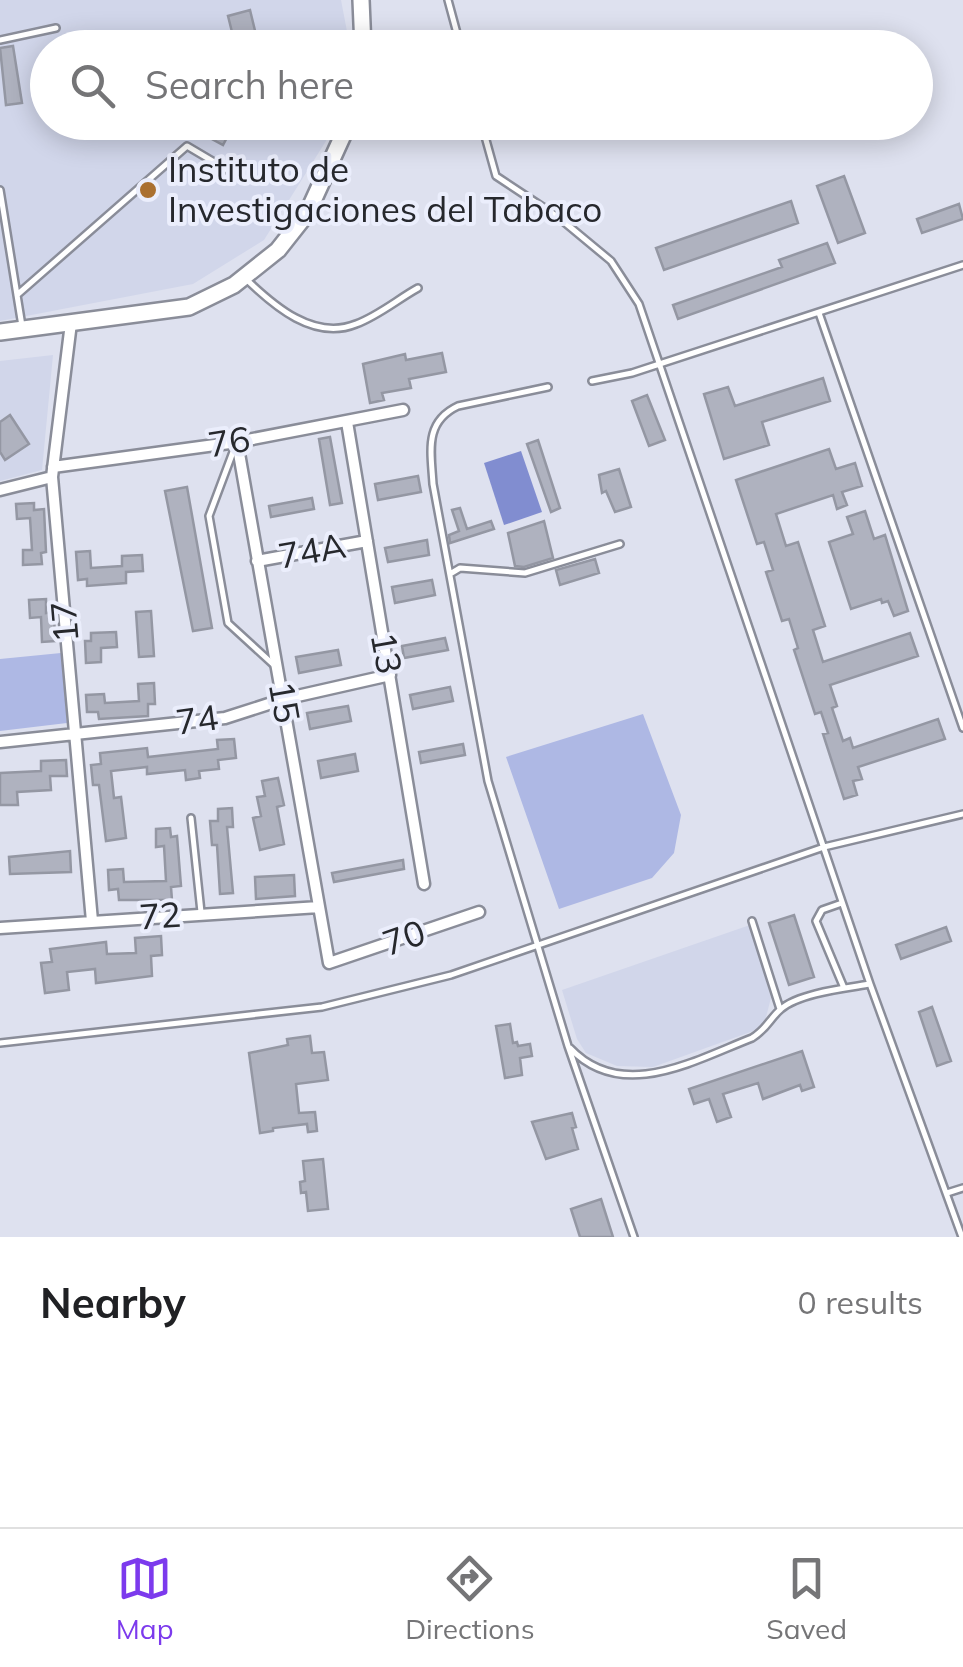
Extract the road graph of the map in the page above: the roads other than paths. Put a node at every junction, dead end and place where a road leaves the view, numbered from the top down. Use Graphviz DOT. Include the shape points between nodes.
graph roads {
  1 [pos="360,0"];
  2 [pos="448,0"];
  3 [pos="56,28"];
  4 [pos="47,30"];
  5 [pos="362,30"];
  6 [pos="456,30"];
  7 [pos="30,34"];
  8 [pos="0,40"];
  9 [pos="341,140"];
  10 [pos="487,140"];
  11 [pos="231,172"];
  12 [pos="0,190"];
  13 [pos="963,265"];
  14 [pos="244,276"];
  15 [pos="418,288"];
  16 [pos="17,295"];
  17 [pos="819,313"];
  18 [pos="71,322"];
  19 [pos="23,329"];
  20 [pos="0,332"];
  21 [pos="660,364"];
  22 [pos="592,381"];
  23 [pos="548,387"];
  24 [pos="403,410"];
  25 [pos="346,422"];
  26 [pos="237,442"];
  27 [pos="53,472"];
  28 [pos="0,490"];
  29 [pos="367,541"];
  30 [pos="620,544"];
  31 [pos="257,560"];
  32 [pos="450,574"];
  33 [pos="278,668"];
  34 [pos="390,675"];
  35 [pos="284,700"];
  36 [pos="963,728"];
  37 [pos="74,736"];
  38 [pos="0,742"];
  39 [pos="963,814"];
  40 [pos="191,818"];
  41 [pos="824,846"];
  42 [pos="424,884"];
  43 [pos="842,903"];
  44 [pos="320,907"];
  45 [pos="201,912"];
  46 [pos="479,912"];
  47 [pos="92,921"];
  48 [pos="752,921"];
  49 [pos="0,928"];
  50 [pos="536,946"];
  51 [pos="329,963"];
  52 [pos="870,984"];
  53 [pos="844,988"];
  54 [pos="780,1009"];
  55 [pos="0,1043"];
  56 [pos="568,1046"];
  57 [pos="963,1188"];
  58 [pos="946,1193"];
  59 [pos="634,1237"];
  60 [pos="962,1237"];
  1 -- 5 [label="street"];
  2 -- 6 [label="lane"];
  3 -- 4 [label="lane"];
  7 -- 8 [label="lane"];
  9 -- 14 [label="street" via="308,212 278,250"];
  10 -- 21 [label="lane" via="496,176 611,261 639,304"];
  11 -- 16 [label="lane" via="187,146"];
  12 -- 16 [label="lane"];
  13 -- 17 [label="lane"];
  14 -- 15 [label="lane" via="278,310 322,328 354,325"];
  14 -- 18 [label="street" via="189,307"];
  16 -- 19 [label="lane"];
  17 -- 21 [label="lane"];
  17 -- 36 [label="lane"];
  18 -- 19 [label="street"];
  18 -- 27 [label="street, 17"];
  19 -- 20 [label="street"];
  21 -- 22 [label="lane"];
  21 -- 41 [label="lane"];
  23 -- 32 [label="lane" via="458,406 438,419 430,437"];
  24 -- 25 [label="street, 76"];
  25 -- 26 [label="street, 76"];
  25 -- 29 [label="street, 13"];
  26 -- 27 [label="street, 76"];
  26 -- 31 [label="street, 15"];
  26 -- 33 [label="lane" via="209,516 228,623"];
  27 -- 28 [label="street, 76"];
  27 -- 37 [label="street, 17"];
  29 -- 31 [label="street, 74A"];
  29 -- 34 [label="street, 13"];
  30 -- 32 [label="lane" via="525,573 460,568"];
  31 -- 33 [label="street, 15"];
  32 -- 50 [label="lane" via="488,781"];
  33 -- 35 [label="street, 15"];
  34 -- 35 [label="street, 74"];
  34 -- 42 [label="street, 13"];
  35 -- 37 [label="street, 74" via="225,718"];
  35 -- 44 [label="street, 15"];
  37 -- 38 [label="street, 74"];
  37 -- 47 [label="street, 17"];
  39 -- 41 [label="lane"];
  40 -- 45 [label="lane"];
  41 -- 43 [label="lane"];
  41 -- 50 [label="lane"];
  43 -- 52 [label="lane"];
  43 -- 53 [label="lane" via="822,910 816,921"];
  44 -- 45 [label="street, 72"];
  44 -- 51 [label="street, 15"];
  45 -- 47 [label="street, 72"];
  46 -- 51 [label="street, 70"];
  47 -- 49 [label="street, 72"];
  48 -- 54 [label="lane"];
  50 -- 55 [label="lane" via="322,1006"];
  50 -- 56 [label="lane"];
  52 -- 53 [label="lane"];
  52 -- 58 [label="lane"];
  53 -- 54 [label="lane"];
  54 -- 56 [label="lane" via="752,1038 663,1072 607,1073"];
  56 -- 59 [label="lane"];
  57 -- 58 [label="lane"];
  58 -- 60 [label="lane"];
}
